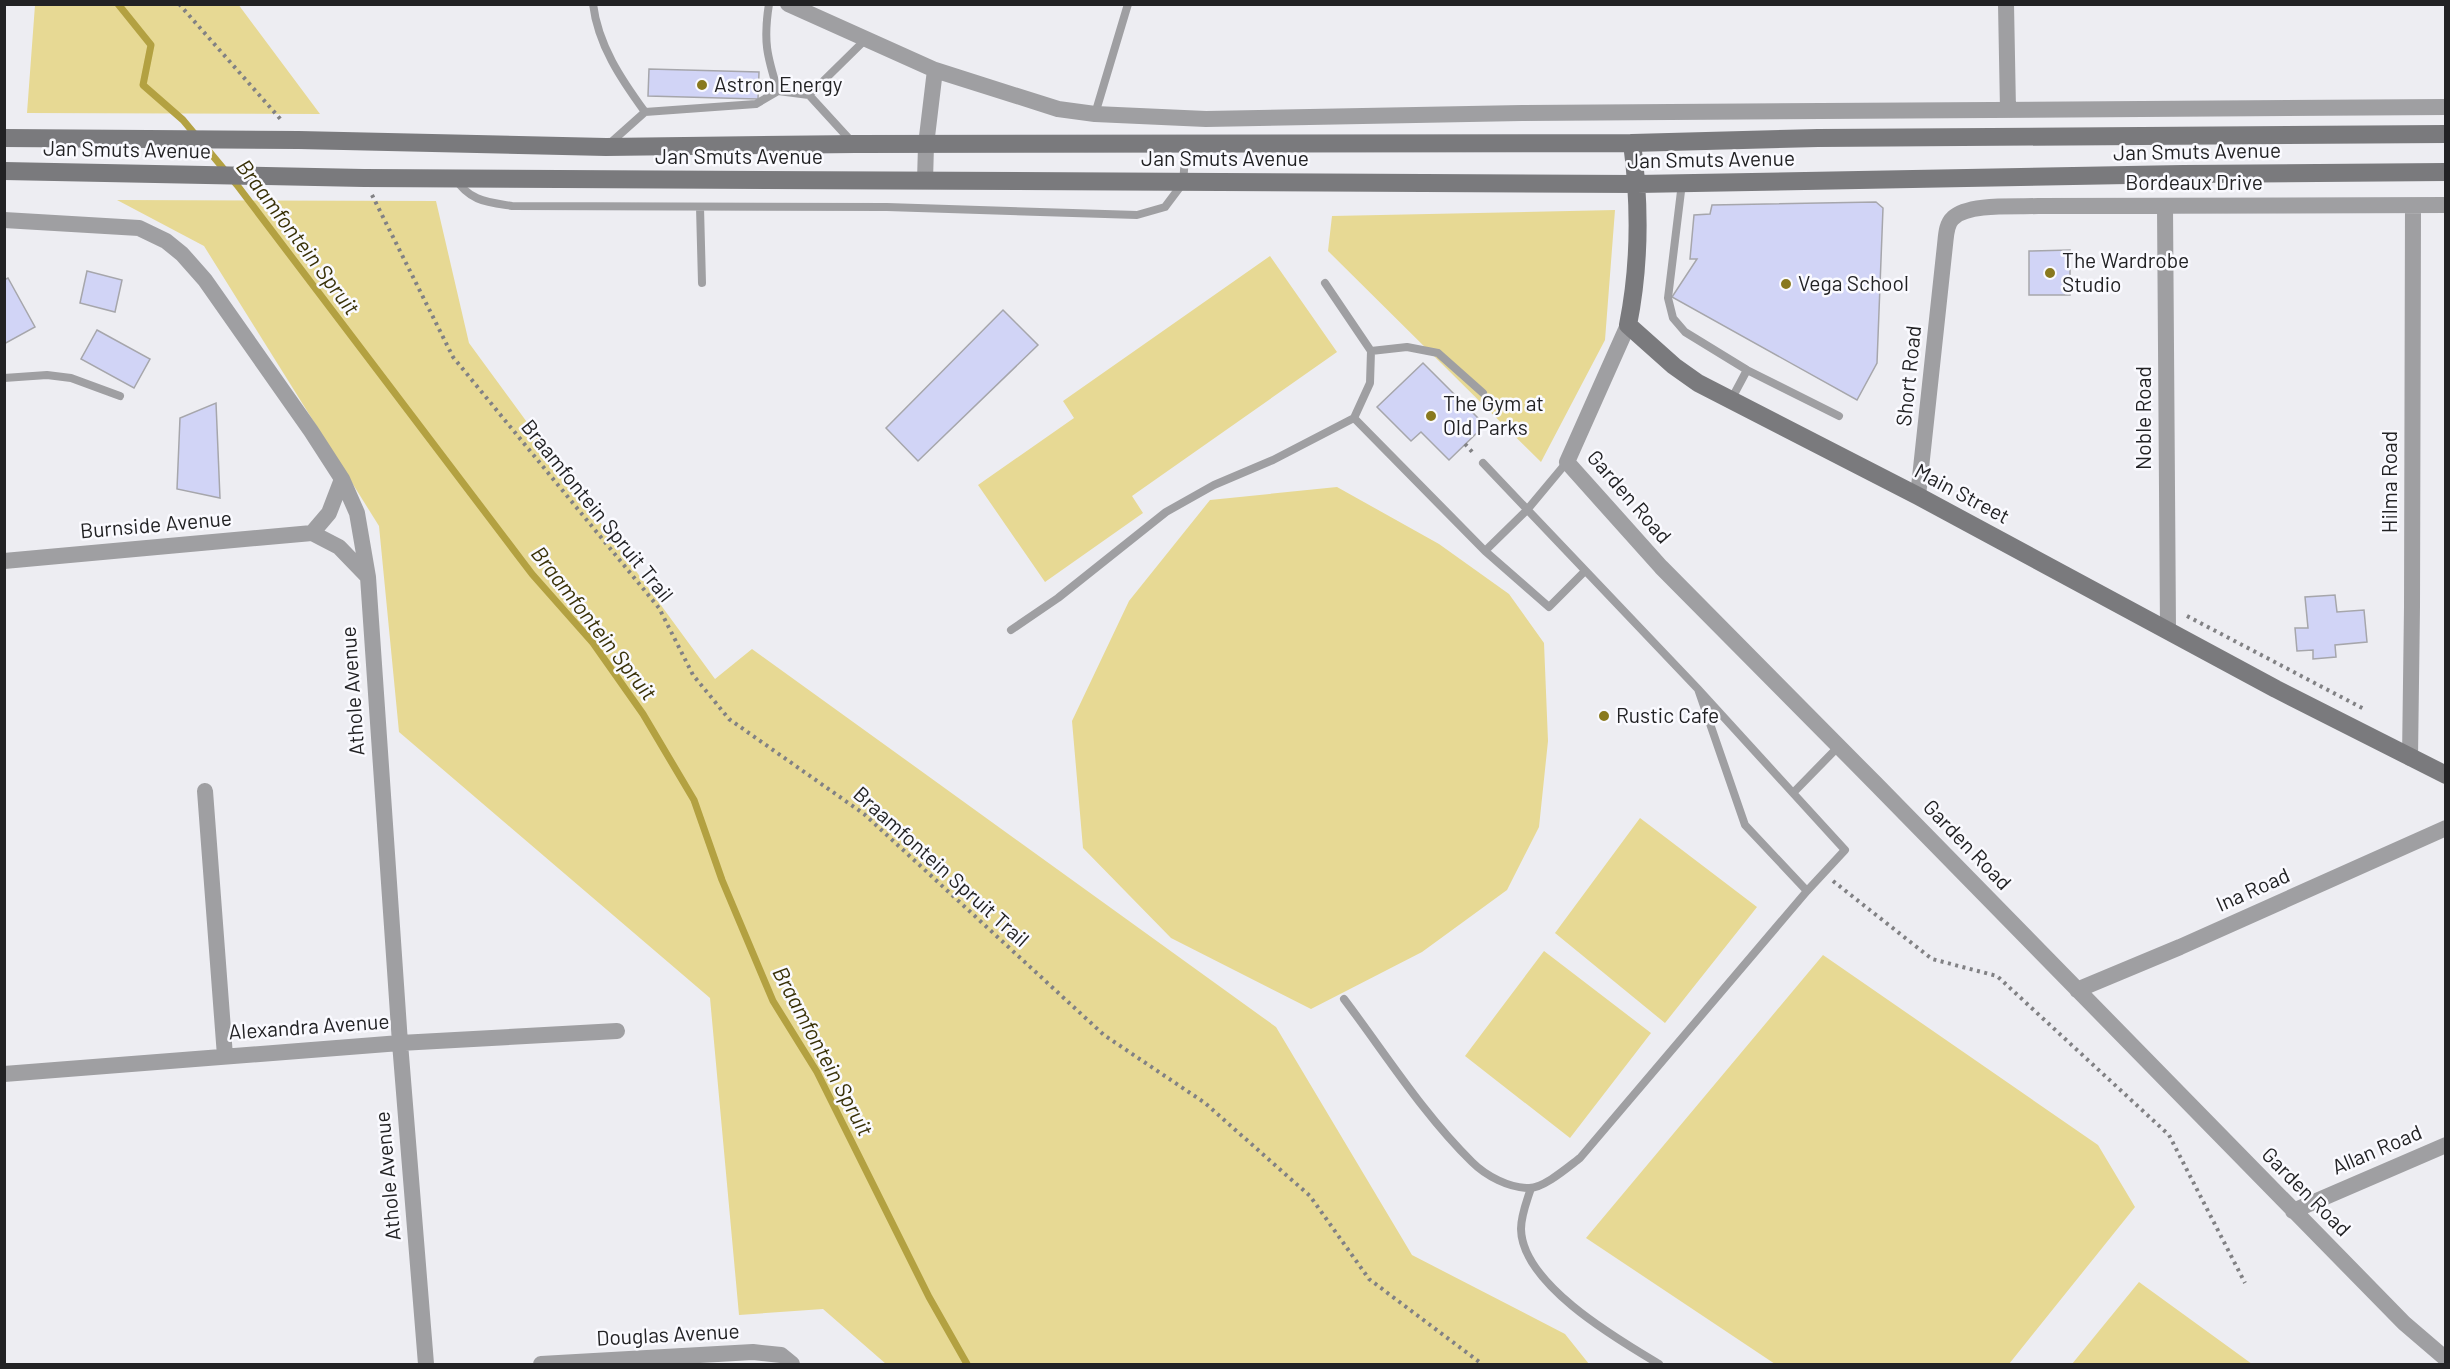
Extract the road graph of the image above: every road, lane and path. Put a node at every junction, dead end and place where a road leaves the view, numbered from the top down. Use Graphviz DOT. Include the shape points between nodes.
graph roads {
  1 [pos="179,4"];
  2 [pos="593,4"];
  3 [pos="770,4"];
  4 [pos="788,4"];
  5 [pos="1128,4"];
  6 [pos="2006,4"];
  7 [pos="866,39"];
  8 [pos="935,70"];
  9 [pos="778,91"];
  10 [pos="809,95"];
  11 [pos="2445,107"];
  12 [pos="2008,110"];
  13 [pos="645,112"];
  14 [pos="1095,114"];
  15 [pos="2445,134"];
  16 [pos="4,138"];
  17 [pos="299,140"];
  18 [pos="1632,143"];
  19 [pos="855,144"];
  20 [pos="926,145"];
  21 [pos="1186,145"];
  22 [pos="606,147"];
  23 [pos="4,171"];
  24 [pos="2445,172"];
  25 [pos="454,177"];
  26 [pos="364,178"];
  27 [pos="925,181"];
  28 [pos="1183,183"];
  29 [pos="1682,183"];
  30 [pos="1637,184"];
  31 [pos="2445,205"];
  32 [pos="2164,206"];
  33 [pos="2413,206"];
  34 [pos="700,207"];
  35 [pos="4,220"];
  36 [pos="1948,225"];
  37 [pos="702,283"];
  38 [pos="1325,283"];
  39 [pos="1628,325"];
  40 [pos="1371,351"];
  41 [pos="1746,370"];
  42 [pos="4,378"];
  43 [pos="1484,393"];
  44 [pos="120,396"];
  45 [pos="1731,400"];
  46 [pos="1839,416"];
  47 [pos="1354,418"];
  48 [pos="1567,462"];
  49 [pos="1482,464"];
  50 [pos="342,479"];
  51 [pos="1918,496"];
  52 [pos="1527,510"];
  53 [pos="312,533"];
  54 [pos="1485,551"];
  55 [pos="4,561"];
  56 [pos="1585,571"];
  57 [pos="368,577"];
  58 [pos="2168,610"];
  59 [pos="1011,630"];
  60 [pos="2168,630"];
  61 [pos="1698,689"];
  62 [pos="2374,714"];
  63 [pos="1839,746"];
  64 [pos="2410,758"];
  65 [pos="2445,775"];
  66 [pos="205,791"];
  67 [pos="1793,793"];
  68 [pos="2445,828"];
  69 [pos="1823,874"];
  70 [pos="1807,891"];
  71 [pos="2077,990"];
  72 [pos="1344,999"];
  73 [pos="617,1031"];
  74 [pos="399,1043"];
  75 [pos="225,1056"];
  76 [pos="4,1074"];
  77 [pos="2445,1145"];
  78 [pos="1531,1188"];
  79 [pos="2293,1211"];
  80 [pos="2245,1283"];
  81 [pos="2445,1359"];
  82 [pos="426,1365"];
  83 [pos="542,1365"];
  84 [pos="792,1365"];
  85 [pos="1482,1365"];
  86 [pos="1659,1365"];
  1 -- 17 [label="path"];
  2 -- 13 [label="lane" via="595,24 610,58"];
  3 -- 9 [label="lane" via="766,52"];
  4 -- 7 [label="street, Jan Smuts Avenue"];
  5 -- 14 [label="lane"];
  6 -- 12 [label="street"];
  7 -- 8 [label="street, Jan Smuts Avenue"];
  7 -- 10 [label="lane"];
  8 -- 14 [label="street, Jan Smuts Avenue" via="1058,110"];
  8 -- 20 [label="street"];
  9 -- 10 [label="lane"];
  9 -- 13 [label="lane" via="756,104"];
  10 -- 19 [label="lane"];
  11 -- 12 [label="street, Jan Smuts Avenue"];
  12 -- 14 [label="street, Jan Smuts Avenue" via="1206,119"];
  13 -- 22 [label="lane"];
  15 -- 18 [label="main road, Jan Smuts Avenue"];
  16 -- 17 [label="main road, Jan Smuts Avenue"];
  17 -- 22 [label="main road, Jan Smuts Avenue"];
  18 -- 21 [label="main road, Jan Smuts Avenue"];
  18 -- 30 [label="main road"];
  19 -- 20 [label="main road, Jan Smuts Avenue"];
  19 -- 22 [label="main road, Jan Smuts Avenue"];
  20 -- 21 [label="main road, Jan Smuts Avenue"];
  20 -- 27 [label="street"];
  21 -- 28 [label="lane"];
  23 -- 26 [label="main road, Jan Smuts Avenue"];
  24 -- 29 [label="main road, Jan Smuts Avenue"];
  25 -- 26 [label="main road, Jan Smuts Avenue"];
  25 -- 27 [label="main road, Jan Smuts Avenue"];
  25 -- 34 [label="lane" via="462,190 482,201 512,206"];
  26 -- 85 [label="path, Braamfontein Spruit Trail" via="453,357 659,608 693,675 729,719 864,814 1104,1035 1204,1103 1310,1196 1369,1279"];
  27 -- 28 [label="main road, Jan Smuts Avenue"];
  28 -- 30 [label="main road, Jan Smuts Avenue"];
  28 -- 34 [label="lane" via="1165,207 1137,215 887,207"];
  29 -- 30 [label="main road, Jan Smuts Avenue"];
  29 -- 41 [label="lane" via="1668,298 1673,318 1685,332"];
  30 -- 39 [label="main road" via="1635,276"];
  31 -- 33 [label="street, Bordeaux Drive"];
  32 -- 33 [label="street, Bordeaux Drive"];
  32 -- 36 [label="street, Bordeaux Drive" via="1973,209 1953,217"];
  32 -- 58 [label="street, Noble Road"];
  33 -- 64 [label="street, Hilma Road"];
  34 -- 37 [label="lane"];
  35 -- 50 [label="street, Athole Avenue" via="139,228 166,240 205,280"];
  36 -- 51 [label="street, Short Road"];
  38 -- 40 [label="lane"];
  39 -- 45 [label="main road, Main Street" via="1674,366"];
  39 -- 48 [label="street, Garden Road"];
  40 -- 43 [label="lane" via="1407,346 1438,353"];
  40 -- 47 [label="lane" via="1370,383"];
  41 -- 45 [label="lane"];
  41 -- 46 [label="lane"];
  42 -- 44 [label="lane" via="70,378"];
  45 -- 51 [label="main road, Main Street"];
  47 -- 54 [label="lane"];
  47 -- 59 [label="lane" via="1166,512 1058,598"];
  48 -- 52 [label="lane"];
  48 -- 63 [label="street, Garden Road" via="1661,567"];
  49 -- 52 [label="lane"];
  50 -- 53 [label="street" via="329,513"];
  50 -- 57 [label="street, Athole Avenue" via="357,513"];
  51 -- 60 [label="main road, Main Street"];
  52 -- 54 [label="lane"];
  52 -- 56 [label="lane"];
  53 -- 55 [label="street, Burnside Avenue"];
  53 -- 57 [label="street" via="339,547"];
  54 -- 56 [label="lane" via="1549,607"];
  56 -- 61 [label="lane"];
  57 -- 74 [label="street, Athole Avenue"];
  58 -- 60 [label="street, Noble Road"];
  58 -- 62 [label="path" via="2190,617"];
  60 -- 64 [label="main road, Main Street"];
  61 -- 67 [label="lane"];
  61 -- 70 [label="lane" via="1745,825"];
  63 -- 67 [label="lane"];
  63 -- 71 [label="street, Garden Road"];
  64 -- 65 [label="main road, Main Street"];
  66 -- 75 [label="street"];
  67 -- 69 [label="lane" via="1845,850"];
  68 -- 71 [label="street, Ina Road"];
  69 -- 70 [label="lane"];
  69 -- 80 [label="path" via="1932,959 1997,976 2169,1135"];
  70 -- 78 [label="lane" via="1580,1158"];
  71 -- 79 [label="street, Garden Road"];
  72 -- 78 [label="lane" via="1436,1121 1473,1163 1505,1183"];
  73 -- 74 [label="street, Alexandra Avenue"];
  74 -- 75 [label="street, Alexandra Avenue"];
  74 -- 82 [label="street, Athole Avenue"];
  75 -- 76 [label="street, Alexandra Avenue"];
  77 -- 79 [label="street, Allan Road"];
  78 -- 86 [label="lane" via="1521,1230 1526,1250 1538,1269 1566,1303"];
  79 -- 81 [label="street, Garden Road"];
  83 -- 84 [label="street, Douglas Avenue" via="753,1352 781,1355"];
}
